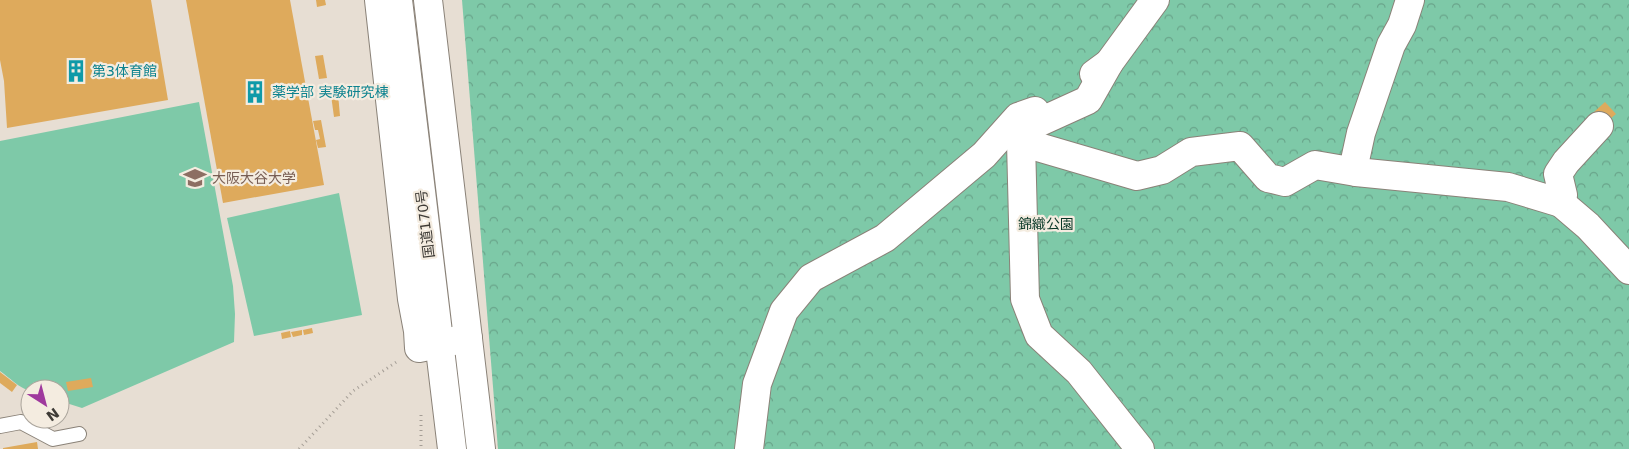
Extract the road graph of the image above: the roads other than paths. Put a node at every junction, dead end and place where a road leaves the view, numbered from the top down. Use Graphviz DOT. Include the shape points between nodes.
graph roads {
  1 [pos="380,0"];
  2 [pos="398,0"];
  3 [pos="428,0"];
  4 [pos="1155,0"];
  5 [pos="1410,0"];
  6 [pos="1109,63"];
  7 [pos="1599,126"];
  8 [pos="1021,142"];
  9 [pos="1356,172"];
  10 [pos="1560,204"];
  11 [pos="1629,270"];
  12 [pos="468,338"];
  13 [pos="429,346"];
  14 [pos="0,426"];
  15 [pos="79,434"];
  16 [pos="452,449"];
  17 [pos="481,449"];
  18 [pos="749,449"];
  19 [pos="1140,449"];
  1 -- 13 [label="main road" via="411,289"];
  2 -- 13 [label="main road, 国道170号"];
  3 -- 12 [label="main road"];
  4 -- 6 [label="main road"];
  5 -- 9 [label="main road" via="1402,25 1391,44 1361,133 1354,164"];
  6 -- 8 [label="main road" via="1088,100 1033,125"];
  6 -- 18 [label="main road" via="1051,106 1018,117 984,154 885,238 811,278 784,311 758,384"];
  7 -- 10 [label="main road" via="1558,174 1564,195"];
  8 -- 9 [label="main road" via="1137,176 1162,170 1192,152 1240,146 1268,178 1285,182 1315,165"];
  8 -- 19 [label="main road" via="1026,298 1039,335 1079,372"];
  9 -- 10 [label="main road" via="1508,187"];
  10 -- 11 [label="main road" via="1588,226"];
  12 -- 13 [label="main road"];
  12 -- 17 [label="main road"];
  13 -- 16 [label="main road, 国道170号"];
  14 -- 15 [label="lane" via="21,422 53,439"];
}
